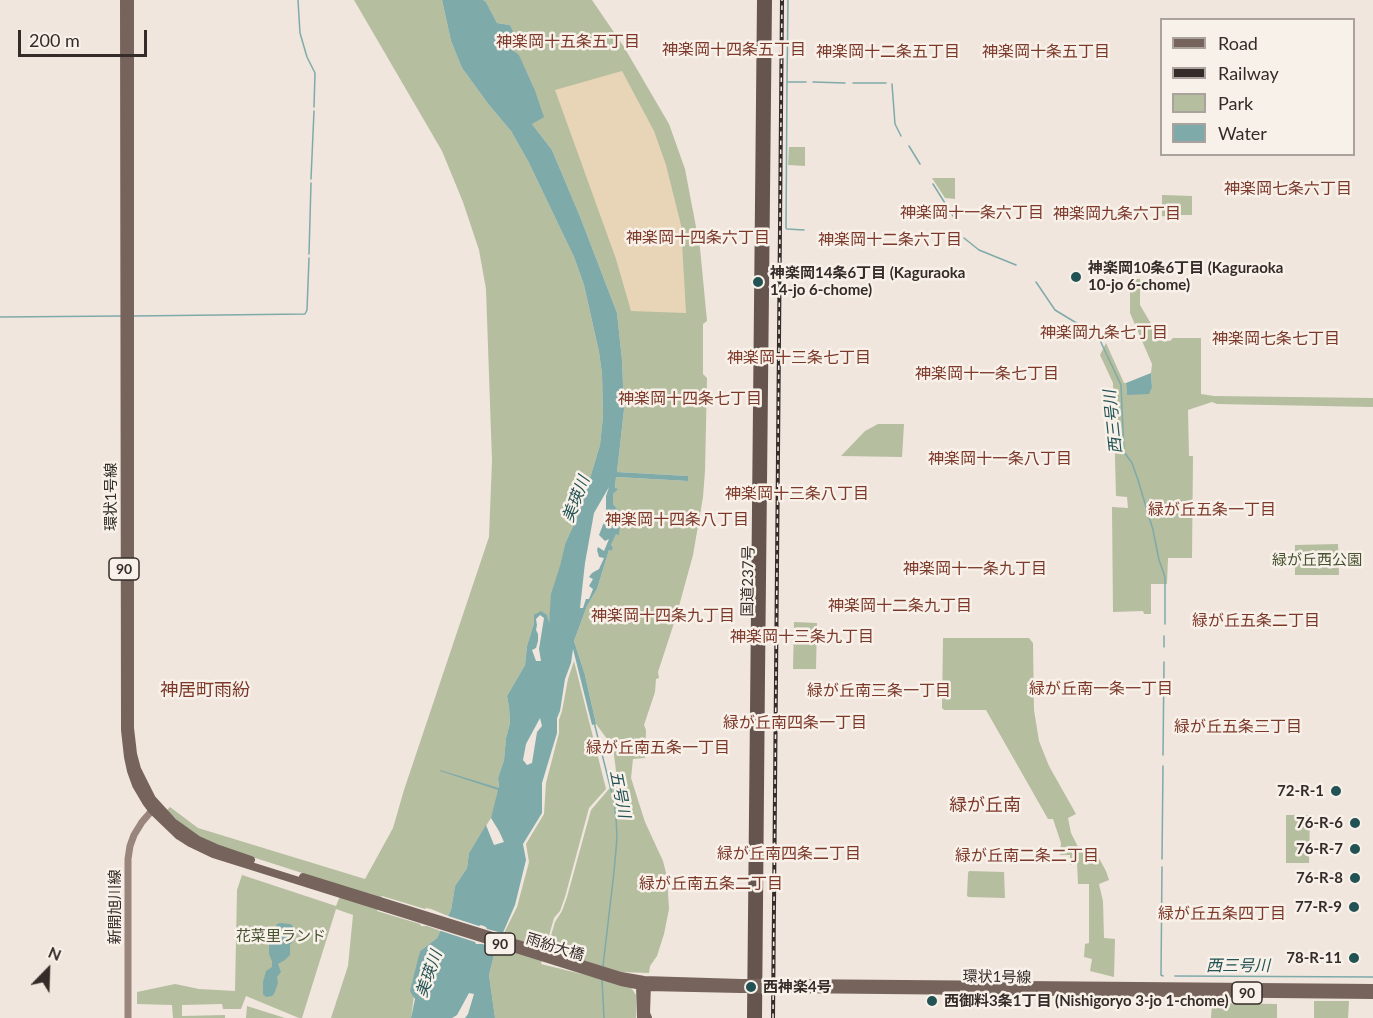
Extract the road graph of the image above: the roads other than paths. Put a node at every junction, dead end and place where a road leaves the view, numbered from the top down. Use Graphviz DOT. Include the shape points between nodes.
graph roads {
  1 [pos="124,0"];
  2 [pos="130,0"];
  3 [pos="761,0"];
  4 [pos="768,0"];
  5 [pos="128,309"];
  6 [pos="760,365"];
  7 [pos="154,807"];
  8 [pos="379,903"];
  9 [pos="621,979"];
  10 [pos="643,984"];
  11 [pos="1373,988"];
  12 [pos="1047,989"];
  13 [pos="1373,995"];
  14 [pos="128,1018"];
  15 [pos="641,1018"];
  16 [pos="648,1018"];
  17 [pos="751,1018"];
  18 [pos="758,1018"];
  1 -- 5 [label="main road, 環状1号線 / 90"];
  2 -- 5 [label="main road, 環状1号線 / 90"];
  3 -- 6 [label="highway, 国道237号"];
  4 -- 6 [label="highway, 国道237号"];
  5 -- 7 [label="main road, 環状1号線 / 90" via="130,728 137,769"];
  6 -- 17 [label="highway, 国道237号"];
  6 -- 18 [label="highway, 国道237号"];
  7 -- 8 [label="main road, 環状1号線 / 90" via="185,832 216,848"];
  7 -- 14 [label="main road, 新開旭川線" via="134,834 128,859"];
  8 -- 9 [label="main road, 雨紛大橋 / 90"];
  9 -- 10 [label="main road, 環状1号線 / 90"];
  10 -- 12 [label="main road, 環状1号線 / 90, bridge"];
  10 -- 15 [label="main road"];
  10 -- 16 [label="main road"];
  11 -- 12 [label="main road, 環状1号線 / 90"];
  12 -- 13 [label="main road, 環状1号線 / 90"];
}
